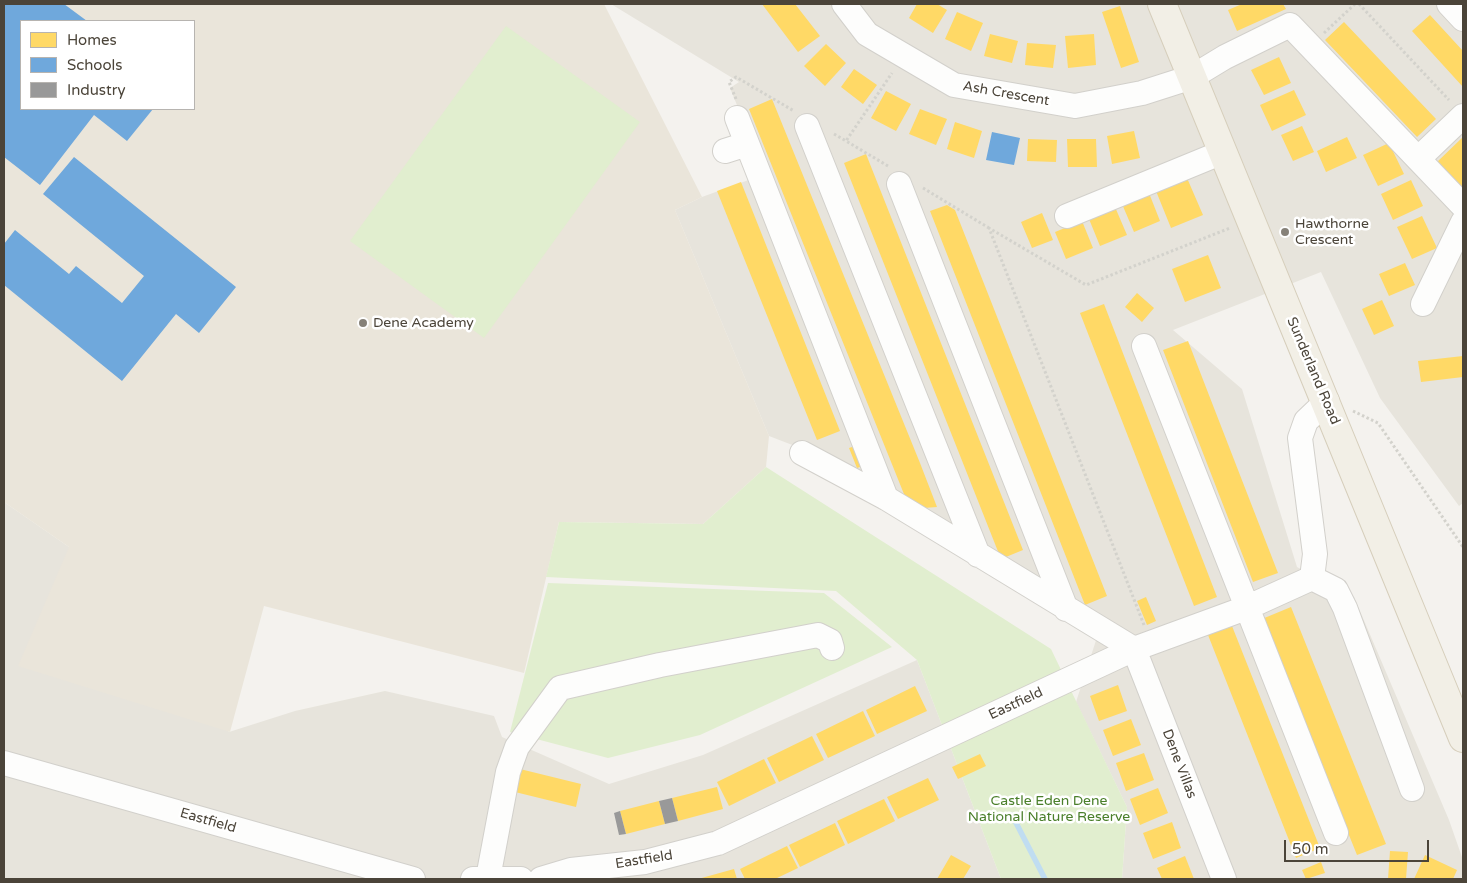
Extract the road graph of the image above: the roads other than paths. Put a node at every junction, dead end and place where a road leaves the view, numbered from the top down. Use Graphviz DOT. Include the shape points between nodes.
graph roads {
  1 [pos="844,4"];
  2 [pos="1162,4"];
  3 [pos="1449,4"];
  4 [pos="1463,18"];
  5 [pos="1192,77"];
  6 [pos="1457,109"];
  7 [pos="737,118"];
  8 [pos="803,120"];
  9 [pos="747,144"];
  10 [pos="725,152"];
  11 [pos="1223,152"];
  12 [pos="1418,159"];
  13 [pos="902,179"];
  14 [pos="1463,206"];
  15 [pos="1067,216"];
  16 [pos="1463,222"];
  17 [pos="1423,304"];
  18 [pos="1144,346"];
  19 [pos="1327,401"];
  20 [pos="802,453"];
  21 [pos="886,498"];
  22 [pos="978,555"];
  23 [pos="1312,578"];
  24 [pos="1246,608"];
  25 [pos="1066,609"];
  26 [pos="1143,646"];
  27 [pos="832,648"];
  28 [pos="1463,738"];
  29 [pos="4,763"];
  30 [pos="1412,789"];
  31 [pos="1336,833"];
  32 [pos="413,879"];
  33 [pos="480,879"];
  34 [pos="521,879"];
  35 [pos="541,879"];
  36 [pos="1224,879"];
  1 -- 5 [label="street, Ash Crescent" via="867,34 954,85 1075,106 1142,93"];
  2 -- 5 [label="main road, Sunderland Road"];
  3 -- 4 [label="street"];
  5 -- 11 [label="main road, Sunderland Road"];
  5 -- 12 [label="street, Ash Crescent" via="1290,25"];
  6 -- 12 [label="street"];
  7 -- 9 [label="street"];
  8 -- 22 [label="street"];
  9 -- 10 [label="street"];
  9 -- 21 [label="street"];
  11 -- 15 [label="street"];
  11 -- 19 [label="main road, Sunderland Road"];
  12 -- 14 [label="street"];
  13 -- 25 [label="street"];
  16 -- 17 [label="street"];
  18 -- 24 [label="street"];
  19 -- 23 [label="street" via="1306,421 1300,438 1315,554"];
  19 -- 28 [label="main road, Sunderland Road"];
  20 -- 21 [label="street"];
  21 -- 22 [label="street"];
  22 -- 25 [label="street"];
  23 -- 24 [label="street, Eastfield"];
  23 -- 30 [label="street" via="1336,590 1346,608"];
  24 -- 26 [label="street, Eastfield"];
  24 -- 31 [label="street"];
  25 -- 26 [label="street"];
  26 -- 35 [label="street, Eastfield" via="718,843 645,862 571,870"];
  26 -- 36 [label="street, Dene Villas"];
  27 -- 33 [label="street" via="830,641 818,635 560,688 517,747"];
  29 -- 32 [label="street, Eastfield"];
  33 -- 34 [label="street"];
}
